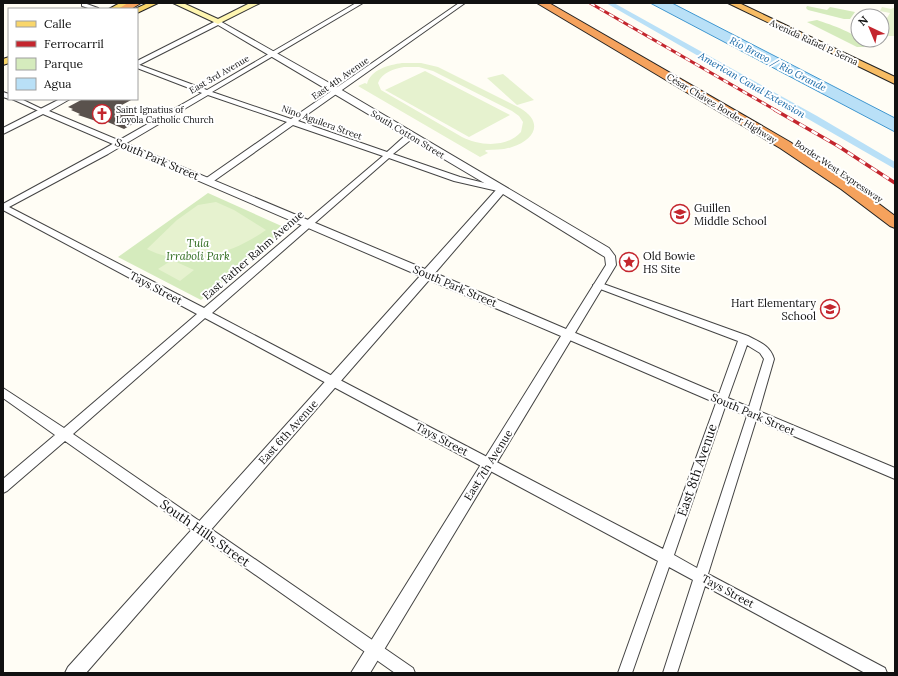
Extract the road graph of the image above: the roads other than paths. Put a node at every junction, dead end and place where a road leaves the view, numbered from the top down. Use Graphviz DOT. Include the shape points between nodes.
graph roads {
  1 [pos="127,3"];
  2 [pos="136,3"];
  3 [pos="143,3"];
  4 [pos="154,3"];
  5 [pos="256,3"];
  6 [pos="360,3"];
  7 [pos="462,3"];
  8 [pos="542,3"];
  9 [pos="554,3"];
  10 [pos="732,3"];
  11 [pos="748,3"];
  12 [pos="185,4"];
  13 [pos="84,5"];
  14 [pos="93,8"];
  15 [pos="116,8"];
  16 [pos="125,8"];
  17 [pos="132,8"];
  18 [pos="138,11"];
  19 [pos="218,22"];
  20 [pos="271,54"];
  21 [pos="138,64"];
  22 [pos="138,65"];
  23 [pos="895,72"];
  24 [pos="895,80"];
  25 [pos="337,91"];
  26 [pos="206,92"];
  27 [pos="17,100"];
  28 [pos="64,100"];
  29 [pos="718,101"];
  30 [pos="43,111"];
  31 [pos="293,121"];
  32 [pos="3,131"];
  33 [pos="410,136"];
  34 [pos="119,143"];
  35 [pos="387,155"];
  36 [pos="208,181"];
  37 [pos="502,190"];
  38 [pos="3,207"];
  39 [pos="895,209"];
  40 [pos="895,223"];
  41 [pos="307,224"];
  42 [pos="610,256"];
  43 [pos="428,274"];
  44 [pos="598,285"];
  45 [pos="204,313"];
  46 [pos="569,335"];
  47 [pos="744,339"];
  48 [pos="333,382"];
  49 [pos="3,392"];
  50 [pos="721,401"];
  51 [pos="753,413"];
  52 [pos="63,435"];
  53 [pos="489,463"];
  54 [pos="895,474"];
  55 [pos="3,487"];
  56 [pos="200,530"];
  57 [pos="666,558"];
  58 [pos="700,576"];
  59 [pos="374,649"];
  60 [pos="74,673"];
  61 [pos="360,673"];
  62 [pos="408,673"];
  63 [pos="625,673"];
  64 [pos="670,673"];
  65 [pos="880,673"];
  1 -- 15 [label="main road"];
  2 -- 16 [label="highway"];
  3 -- 17 [label="highway"];
  4 -- 18 [label="main road"];
  5 -- 19 [label="main road"];
  6 -- 20 [label="street, East 3rd Avenue"];
  7 -- 25 [label="street, East 4th Avenue"];
  8 -- 29 [label="highway, César Chávez Border Highway"];
  9 -- 29 [label="highway, Border West Expressway"];
  10 -- 24 [label="highway, Avenida Rafael P. Serna"];
  11 -- 23 [label="highway, Avenida Rafael P. Serna"];
  12 -- 19 [label="main road, South Cotton Street"];
  13 -- 14 [label="street"];
  19 -- 20 [label="street, South Cotton Street"];
  19 -- 21 [label="street"];
  20 -- 25 [label="street, South Cotton Street"];
  20 -- 26 [label="street, East 3rd Avenue"];
  22 -- 26 [label="street, Nino Aguilera Street"];
  25 -- 31 [label="street, East 4th Avenue"];
  25 -- 33 [label="street, South Cotton Street"];
  26 -- 31 [label="street, Nino Aguilera Street"];
  26 -- 34 [label="street, East 3rd Avenue"];
  27 -- 30 [label="street, South Park Street"];
  28 -- 30 [label="street"];
  29 -- 39 [label="highway, Border West Expressway" via="805,148"];
  29 -- 40 [label="highway, César Chávez Border Highway" via="818,166"];
  30 -- 32 [label="street"];
  30 -- 34 [label="street, South Park Street"];
  31 -- 35 [label="street, Nino Aguilera Street"];
  31 -- 36 [label="street, East 4th Avenue"];
  33 -- 35 [label="street, East Father Rahm Avenue"];
  33 -- 37 [label="street, South Cotton Street"];
  34 -- 36 [label="street, South Park Street"];
  34 -- 38 [label="street, East 3rd Avenue"];
  35 -- 37 [label="street, Nino Aguilera Street" via="457,179"];
  35 -- 41 [label="street, East Father Rahm Avenue"];
  36 -- 41 [label="street, South Park Street"];
  37 -- 42 [label="street, South Cotton Street"];
  37 -- 43 [label="street, East 6th Avenue"];
  38 -- 45 [label="street, Tays Street"];
  41 -- 43 [label="street, South Park Street"];
  41 -- 45 [label="street, East Father Rahm Avenue"];
  42 -- 44 [label="street, East 7th Avenue" via="611,265"];
  43 -- 46 [label="street, South Park Street"];
  43 -- 48 [label="street, East 6th Avenue"];
  44 -- 46 [label="street, East 7th Avenue"];
  44 -- 47 [label="street"];
  45 -- 48 [label="street, Tays Street"];
  45 -- 52 [label="street, East Father Rahm Avenue"];
  46 -- 50 [label="street, South Park Street"];
  46 -- 53 [label="street, East 7th Avenue"];
  47 -- 50 [label="street, East 8th Avenue"];
  47 -- 51 [label="street" via="763,349 769,359"];
  48 -- 53 [label="street, Tays Street"];
  48 -- 56 [label="street, East 6th Avenue"];
  49 -- 52 [label="street, South Hills Street"];
  50 -- 51 [label="street, South Park Street"];
  50 -- 57 [label="street, East 8th Avenue"];
  51 -- 54 [label="street, South Park Street"];
  51 -- 58 [label="street"];
  52 -- 55 [label="street, East Father Rahm Avenue"];
  52 -- 56 [label="street, South Hills Street"];
  53 -- 57 [label="street, Tays Street"];
  53 -- 59 [label="street, East 7th Avenue"];
  56 -- 59 [label="street, South Hills Street"];
  56 -- 60 [label="street, East 6th Avenue"];
  57 -- 58 [label="street, Tays Street"];
  57 -- 63 [label="street, East 8th Avenue"];
  58 -- 64 [label="street"];
  58 -- 65 [label="street, Tays Street"];
  59 -- 61 [label="street, East 7th Avenue"];
  59 -- 62 [label="street, South Hills Street"];
}
